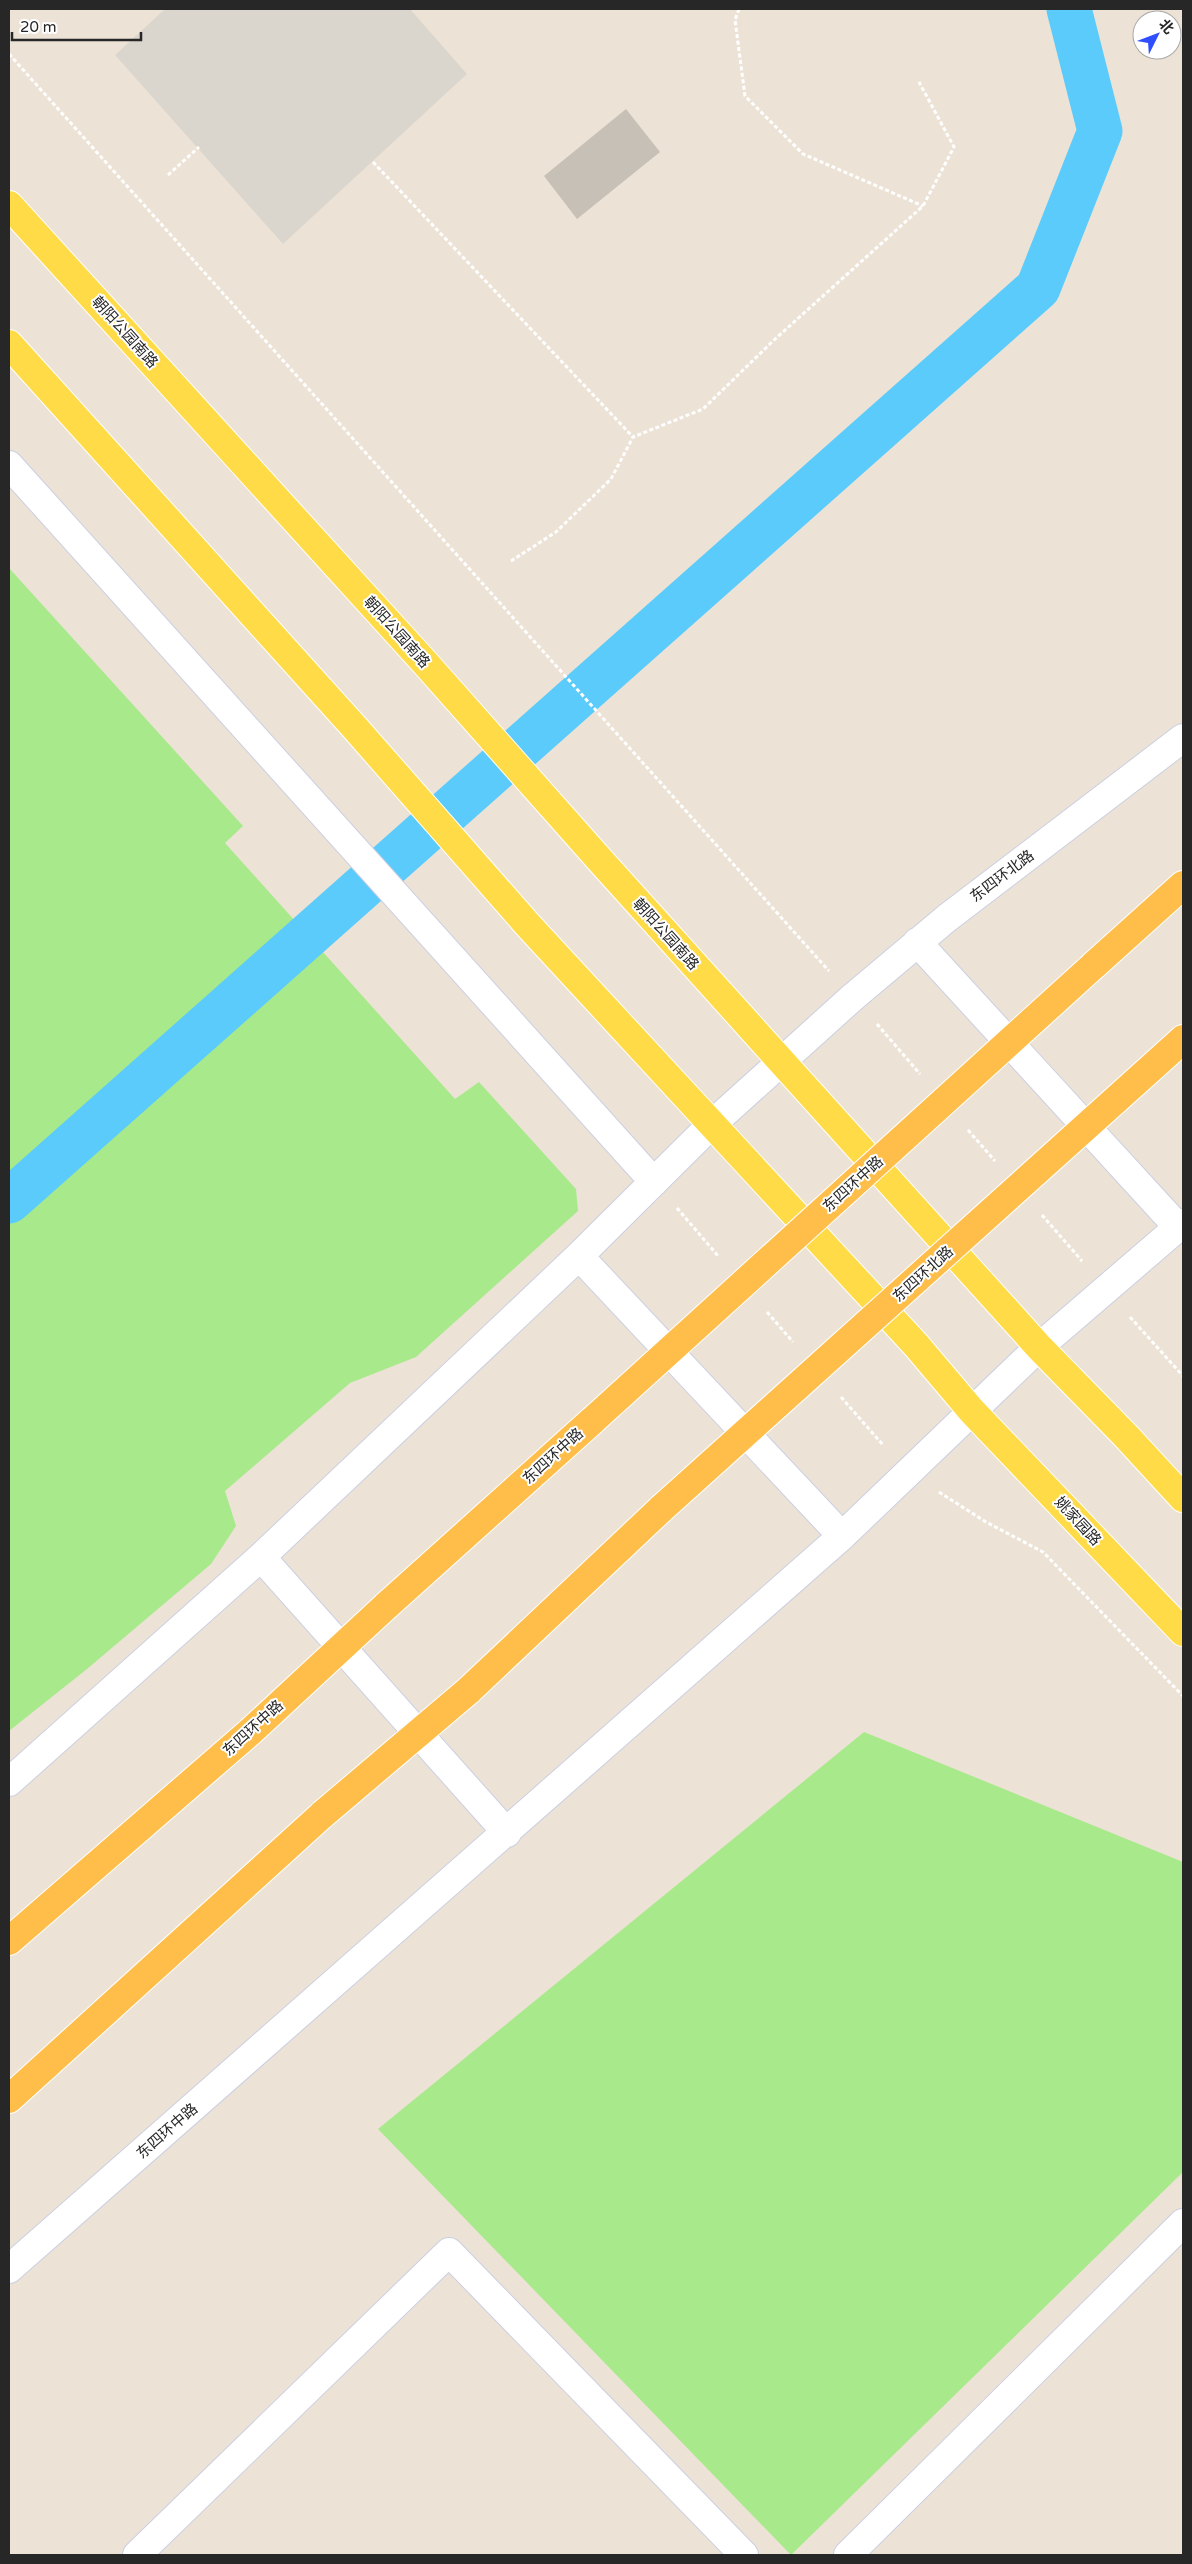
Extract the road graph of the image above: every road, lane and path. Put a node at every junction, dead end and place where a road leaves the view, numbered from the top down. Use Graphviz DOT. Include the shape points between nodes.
graph roads {
  1 [pos="739,9"];
  2 [pos="9,54"];
  3 [pos="919,82"];
  4 [pos="199,147"];
  5 [pos="373,162"];
  6 [pos="168,175"];
  7 [pos="9,204"];
  8 [pos="923,206"];
  9 [pos="9,344"];
  10 [pos="633,437"];
  11 [pos="9,465"];
  12 [pos="511,561"];
  13 [pos="1183,738"];
  14 [pos="671,793"];
  15 [pos="1183,885"];
  16 [pos="917,942"];
  17 [pos="1177,1045"];
  18 [pos="782,1062"];
  19 [pos="711,1125"];
  20 [pos="654,1182"];
  21 [pos="1181,1225"];
  22 [pos="579,1256"];
  23 [pos="1039,1347"];
  24 [pos="971,1410"];
  25 [pos="1183,1498"];
  26 [pos="842,1536"];
  27 [pos="261,1557"];
  28 [pos="1183,1632"];
  29 [pos="9,1782"];
  30 [pos="507,1833"];
  31 [pos="9,1941"];
  32 [pos="9,2099"];
  33 [pos="1183,2224"];
  34 [pos="9,2269"];
  35 [pos="138,2555"];
  36 [pos="744,2555"];
  37 [pos="848,2555"];
  1 -- 8 [label="path" via="735,20 745,96 803,154"];
  2 -- 14 [label="path"];
  3 -- 8 [label="path" via="954,147"];
  4 -- 6 [label="path"];
  5 -- 10 [label="path"];
  7 -- 18 [label="main road, 朝阳公园南路" via="428,665"];
  8 -- 10 [label="path" via="774,340 703,410"];
  9 -- 19 [label="main road"];
  10 -- 12 [label="path" via="611,479 556,532"];
  11 -- 20 [label="street"];
  13 -- 16 [label="street, 东四环北路"];
  15 -- 31 [label="highway, 东四环中路, bridge" via="251,1730"];
  16 -- 18 [label="street, 东四环北路"];
  16 -- 21 [label="street"];
  17 -- 32 [label="highway, 东四环北路, bridge" via="662,1508 468,1691 323,1814"];
  18 -- 19 [label="street, 东四环北路"];
  18 -- 23 [label="main road, 朝阳公园南路"];
  19 -- 20 [label="street, 东四环北路"];
  19 -- 24 [label="main road, 姚家园路" via="916,1345"];
  20 -- 22 [label="street"];
  21 -- 23 [label="street"];
  22 -- 26 [label="street"];
  22 -- 27 [label="street"];
  23 -- 24 [label="street, 东四环中路"];
  23 -- 25 [label="main road"];
  24 -- 26 [label="street, 东四环中路"];
  24 -- 28 [label="main road, 姚家园路"];
  26 -- 30 [label="street, 东四环中路"];
  27 -- 29 [label="street"];
  27 -- 30 [label="street"];
  30 -- 34 [label="street, 东四环中路"];
  33 -- 37 [label="street"];
  35 -- 36 [label="street" via="450,2252"];
}
